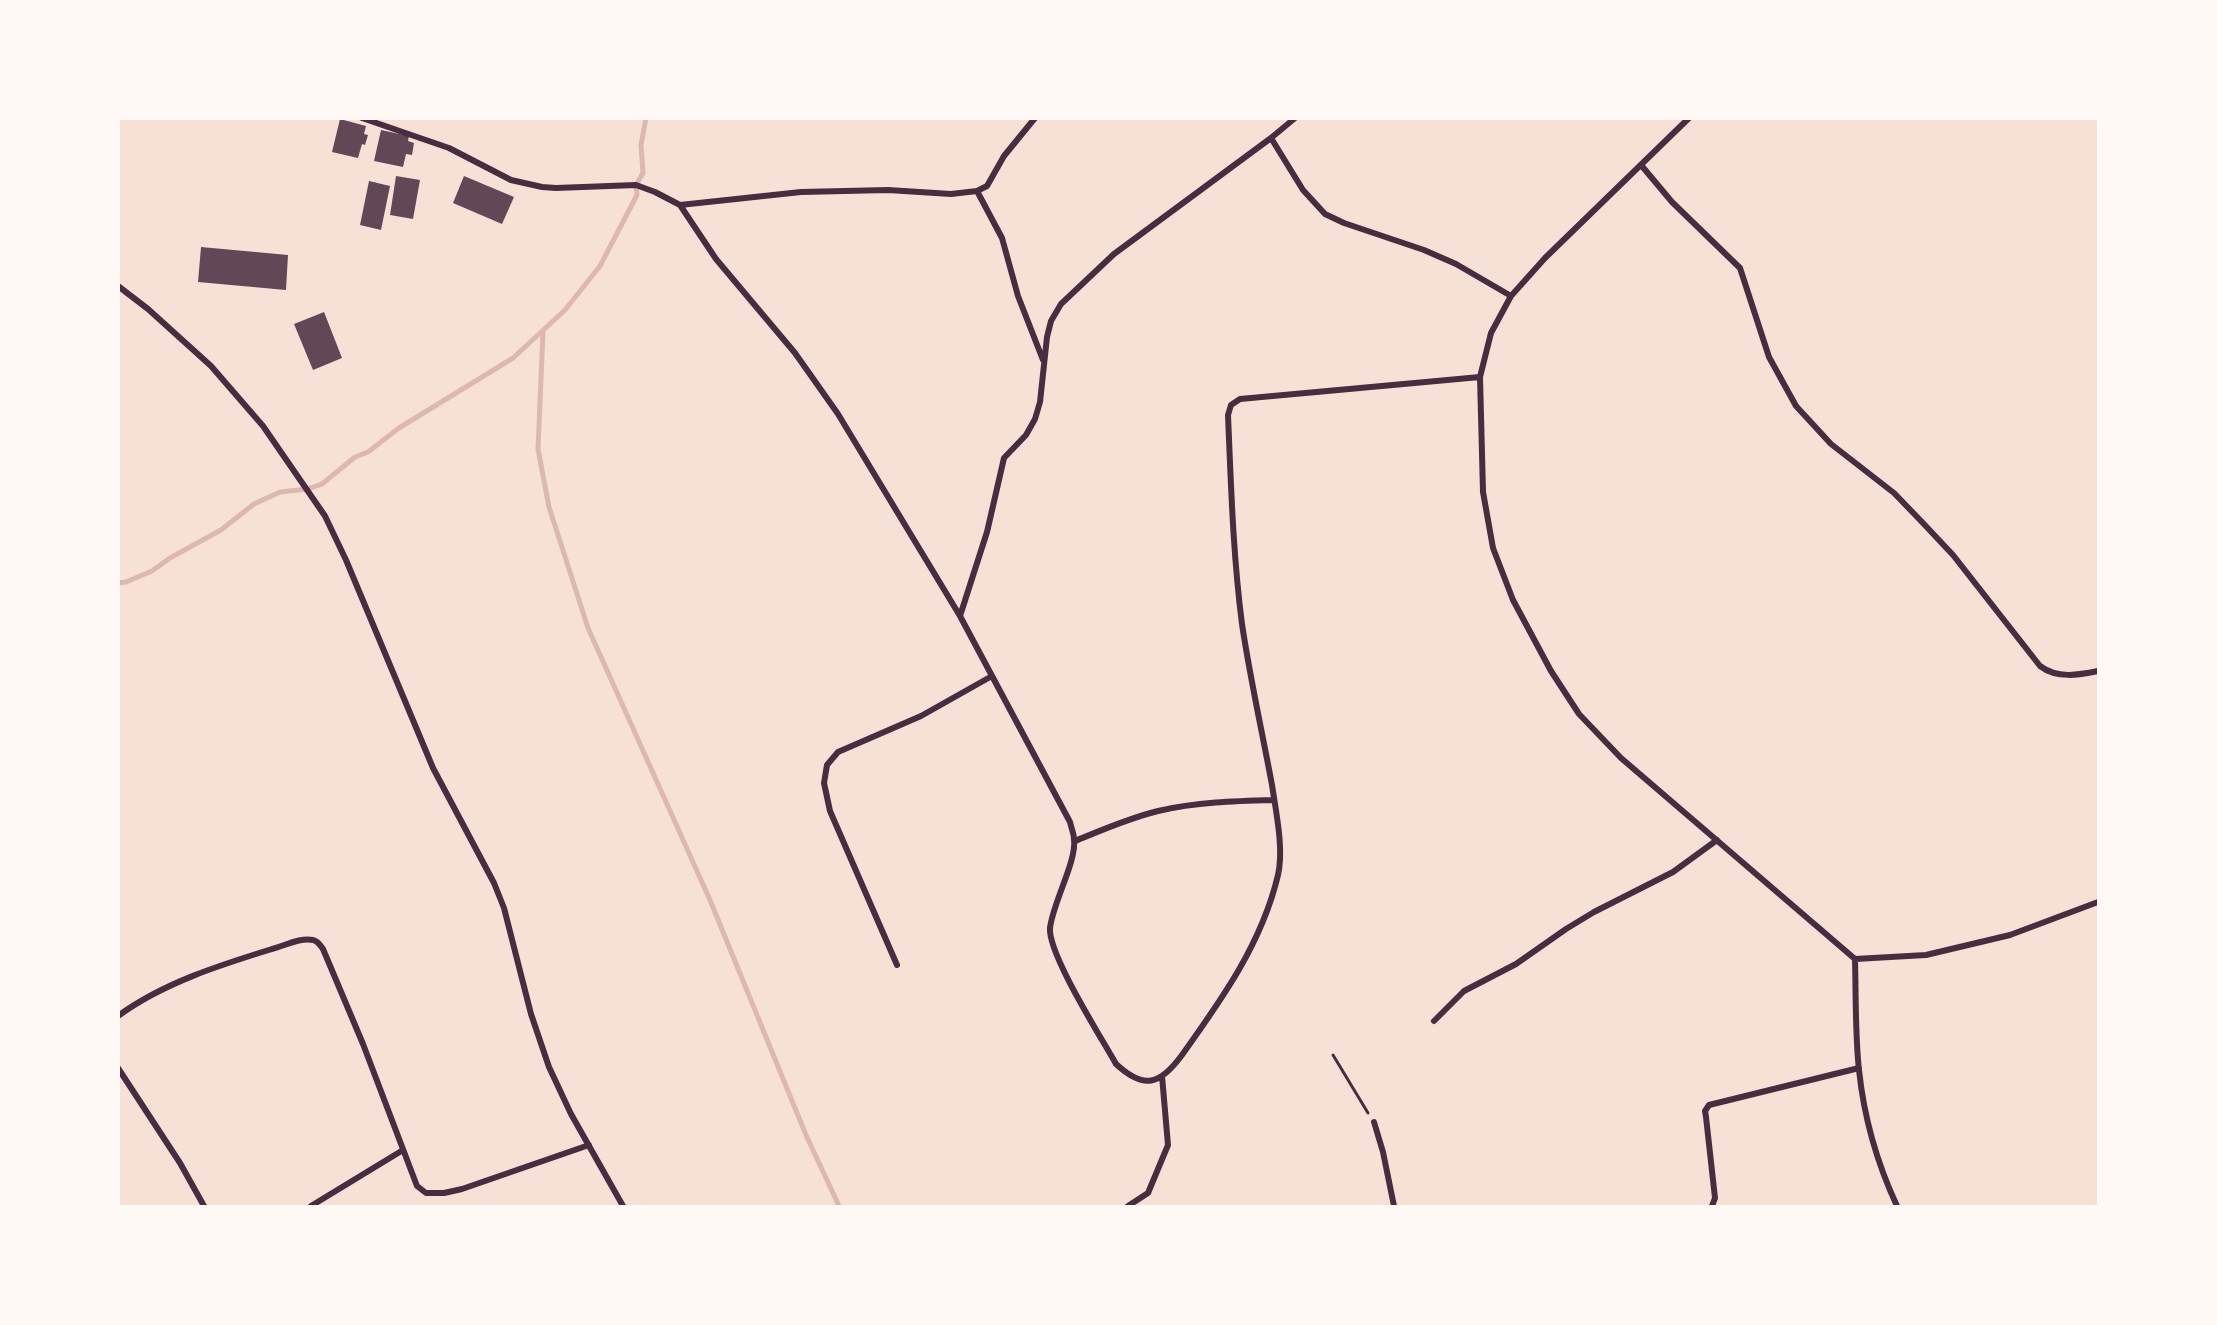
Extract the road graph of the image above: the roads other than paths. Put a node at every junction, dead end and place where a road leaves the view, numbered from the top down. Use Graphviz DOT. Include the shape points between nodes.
graph roads {
  1 [pos="362,118"];
  2 [pos="1035,118"];
  3 [pos="1295,118"];
  4 [pos="1689,118"];
  5 [pos="1271,138"];
  6 [pos="1641,165"];
  7 [pos="977,191"];
  8 [pos="680,206"];
  9 [pos="118,286"];
  10 [pos="1511,296"];
  11 [pos="1043,360"];
  12 [pos="1480,377"];
  13 [pos="960,616"];
  14 [pos="2098,671"];
  15 [pos="992,676"];
  16 [pos="1274,800"];
  17 [pos="1717,840"];
  18 [pos="1075,841"];
  19 [pos="2098,902"];
  20 [pos="1855,959"];
  21 [pos="897,965"];
  22 [pos="118,1016"];
  23 [pos="1434,1021"];
  24 [pos="118,1068"];
  25 [pos="1859,1068"];
  26 [pos="1162,1077"];
  27 [pos="1374,1122"];
  28 [pos="589,1145"];
  29 [pos="403,1150"];
  30 [pos="204,1206"];
  31 [pos="311,1206"];
  32 [pos="623,1206"];
  33 [pos="1128,1206"];
  34 [pos="1394,1206"];
  35 [pos="1712,1206"];
  36 [pos="1897,1206"];
  1 -- 8 [label="street" via="449,148 511,180 556,188 636,185"];
  2 -- 7 [label="street" via="1004,156 987,186"];
  3 -- 5 [label="street"];
  4 -- 6 [label="street"];
  5 -- 10 [label="street" via="1303,190 1325,214 1456,264"];
  5 -- 11 [label="street" via="1114,254 1061,304 1051,321"];
  6 -- 10 [label="street"];
  6 -- 14 [label="street" via="1672,202 1740,268 1769,357 1810,423 1894,493 1922,522 1953,555 2040,666 2054,674"];
  7 -- 8 [label="street" via="801,192"];
  7 -- 11 [label="street" via="1002,238 1018,296"];
  8 -- 13 [label="street" via="716,259 795,352 838,414"];
  9 -- 28 [label="street" via="211,366 263,426 325,516 433,768 494,883 549,1067"];
  10 -- 12 [label="street" via="1491,333"];
  11 -- 13 [label="street" via="1035,419 1004,458 987,532"];
  12 -- 16 [label="street" via="1240,399 1231,405 1228,415 1235,566"];
  12 -- 17 [label="street" via="1483,492 1493,548 1513,600 1579,714 1621,758"];
  13 -- 15 [label="street"];
  15 -- 18 [label="street" via="1070,822"];
  15 -- 21 [label="street" via="921,716 838,752 827,765 824,783 830,811"];
  16 -- 18 [label="street" via="1212,802 1158,811"];
  16 -- 26 [label="street" via="1279,873 1264,918 1245,961 1216,1007"];
  17 -- 20 [label="street"];
  17 -- 23 [label="street" via="1673,872 1594,912 1516,964 1464,991"];
  18 -- 26 [label="street" via="1053,915 1051,943 1116,1064 1139,1081"];
  19 -- 20 [label="street" via="2010,936 1926,955"];
  20 -- 25 [label="street"];
  22 -- 29 [label="street" via="143,999 226,963 291,943 319,943"];
  24 -- 30 [label="street"];
  25 -- 35 [label="street" via="1709,1105 1705,1111 1715,1198"];
  25 -- 36 [label="street" via="1874,1150"];
  26 -- 33 [label="street" via="1168,1145 1148,1193"];
  27 -- 34 [label="street"];
  28 -- 29 [label="street" via="433,1194 417,1186"];
  28 -- 32 [label="street"];
  29 -- 31 [label="street"];
}
